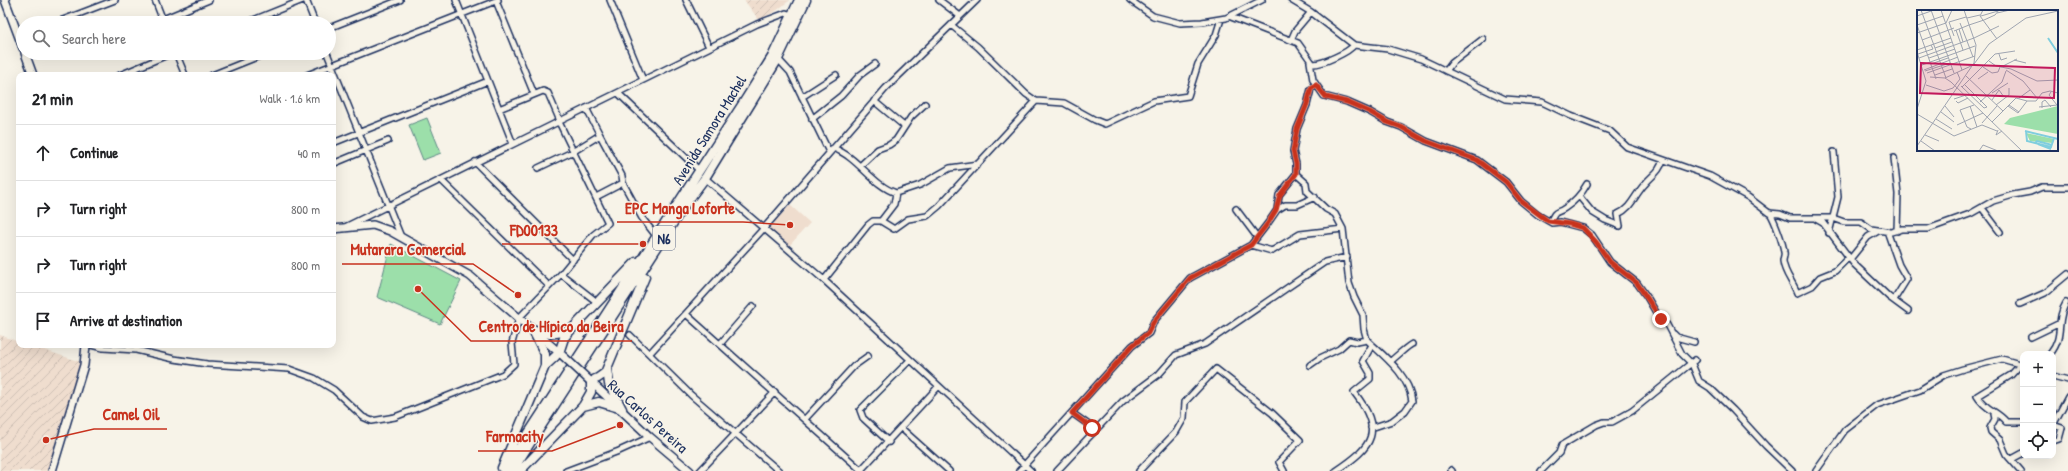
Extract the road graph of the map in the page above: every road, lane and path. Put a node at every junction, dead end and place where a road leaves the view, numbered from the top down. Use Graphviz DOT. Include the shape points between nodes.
graph roads {
  1 [pos="5,0"];
  2 [pos="115,0"];
  3 [pos="155,0"];
  4 [pos="209,0"];
  5 [pos="305,0"];
  6 [pos="400,0"];
  7 [pos="456,0"];
  8 [pos="497,0"];
  9 [pos="610,0"];
  10 [pos="686,0"];
  11 [pos="799,0"];
  12 [pos="806,0"];
  13 [pos="939,0"];
  14 [pos="977,0"];
  15 [pos="1130,0"];
  16 [pos="1262,0"];
  17 [pos="1291,0"];
  18 [pos="1311,12"];
  19 [pos="462,14"];
  20 [pos="73,16"];
  21 [pos="162,16"];
  22 [pos="175,16"];
  23 [pos="264,16"];
  24 [pos="312,16"];
  25 [pos="792,16"];
  26 [pos="960,16"];
  27 [pos="1231,17"];
  28 [pos="1221,19"];
  29 [pos="16,24"];
  30 [pos="336,25"];
  31 [pos="951,25"];
  32 [pos="1291,40"];
  33 [pos="1483,40"];
  34 [pos="1354,45"];
  35 [pos="709,47"];
  36 [pos="778,59"];
  37 [pos="28,60"];
  38 [pos="155,60"];
  39 [pos="179,60"];
  40 [pos="250,60"];
  41 [pos="330,60"];
  42 [pos="1310,62"];
  43 [pos="875,64"];
  44 [pos="332,65"];
  45 [pos="1446,71"];
  46 [pos="32,72"];
  47 [pos="127,72"];
  48 [pos="184,72"];
  49 [pos="220,72"];
  50 [pos="314,72"];
  51 [pos="335,72"];
  52 [pos="336,75"];
  53 [pos="836,75"];
  54 [pos="643,80"];
  55 [pos="488,81"];
  56 [pos="1316,85"];
  57 [pos="618,93"];
  58 [pos="534,94"];
  59 [pos="802,97"];
  60 [pos="874,101"];
  61 [pos="1036,101"];
  62 [pos="925,104"];
  63 [pos="586,108"];
  64 [pos="499,109"];
  65 [pos="812,118"];
  66 [pos="559,121"];
  67 [pos="904,126"];
  68 [pos="360,132"];
  69 [pos="600,135"];
  70 [pos="388,141"];
  71 [pos="336,142"];
  72 [pos="513,144"];
  73 [pos="367,150"];
  74 [pos="831,150"];
  75 [pos="574,151"];
  76 [pos="1834,152"];
  77 [pos="1894,158"];
  78 [pos="1663,160"];
  79 [pos="475,162"];
  80 [pos="336,163"];
  81 [pos="978,164"];
  82 [pos="860,166"];
  83 [pos="538,168"];
  84 [pos="703,174"];
  85 [pos="1296,174"];
  86 [pos="440,180"];
  87 [pos="623,183"];
  88 [pos="1587,184"];
  89 [pos="2068,187"];
  90 [pos="2068,191"];
  91 [pos="896,193"];
  92 [pos="1579,196"];
  93 [pos="1315,197"];
  94 [pos="596,198"];
  95 [pos="389,206"];
  96 [pos="1982,208"];
  97 [pos="1236,209"];
  98 [pos="1276,210"];
  99 [pos="1770,213"];
  100 [pos="1833,218"];
  101 [pos="1816,219"];
  102 [pos="881,221"];
  103 [pos="1550,222"];
  104 [pos="765,227"];
  105 [pos="344,228"];
  106 [pos="336,229"];
  107 [pos="1343,229"];
  108 [pos="1878,231"];
  109 [pos="1887,231"];
  110 [pos="1897,231"];
  111 [pos="2000,232"];
  112 [pos="1829,233"];
  113 [pos="401,237"];
  114 [pos="657,237"];
  115 [pos="1257,237"];
  116 [pos="1251,245"];
  117 [pos="650,247"];
  118 [pos="1347,257"];
  119 [pos="1851,258"];
  120 [pos="651,259"];
  121 [pos="573,260"];
  122 [pos="561,274"];
  123 [pos="2068,274"];
  124 [pos="824,280"];
  125 [pos="549,286"];
  126 [pos="1894,300"];
  127 [pos="597,302"];
  128 [pos="2066,303"];
  129 [pos="2020,304"];
  130 [pos="753,306"];
  131 [pos="1908,311"];
  132 [pos="686,314"];
  133 [pos="519,318"];
  134 [pos="2060,322"];
  135 [pos="532,329"];
  136 [pos="570,331"];
  137 [pos="1672,334"];
  138 [pos="630,335"];
  139 [pos="2031,337"];
  140 [pos="1368,340"];
  141 [pos="1694,342"];
  142 [pos="720,344"];
  143 [pos="1412,344"];
  144 [pos="1372,345"];
  145 [pos="88,348"];
  146 [pos="103,348"];
  147 [pos="2052,351"];
  148 [pos="650,353"];
  149 [pos="560,354"];
  150 [pos="868,356"];
  151 [pos="910,360"];
  152 [pos="1693,361"];
  153 [pos="1390,362"];
  154 [pos="2020,364"];
  155 [pos="1310,365"];
  156 [pos="545,366"];
  157 [pos="2020,366"];
  158 [pos="608,369"];
  159 [pos="2056,377"];
  160 [pos="590,380"];
  161 [pos="2068,380"];
  162 [pos="938,387"];
  163 [pos="776,392"];
  164 [pos="2068,397"];
  165 [pos="582,406"];
  166 [pos="622,409"];
  167 [pos="1072,413"];
  168 [pos="1994,414"];
  169 [pos="806,419"];
  170 [pos="2020,422"];
  171 [pos="2054,423"];
  172 [pos="2056,426"];
  173 [pos="901,428"];
  174 [pos="1371,428"];
  175 [pos="1096,430"];
  176 [pos="737,433"];
  177 [pos="650,437"];
  178 [pos="2056,440"];
  179 [pos="889,442"];
  180 [pos="2020,455"];
  181 [pos="2012,459"];
  182 [pos="1024,465"];
  183 [pos="52,471"];
  184 [pos="501,471"];
  185 [pos="504,471"];
  186 [pos="512,471"];
  187 [pos="520,471"];
  188 [pos="566,471"];
  189 [pos="690,471"];
  190 [pos="700,471"];
  191 [pos="779,471"];
  192 [pos="861,471"];
  193 [pos="949,471"];
  194 [pos="1019,471"];
  195 [pos="1031,471"];
  196 [pos="1057,471"];
  197 [pos="1139,471"];
  198 [pos="1284,471"];
  199 [pos="1336,471"];
  200 [pos="1541,471"];
  201 [pos="1792,471"];
  202 [pos="1816,471"];
  203 [pos="2021,471"];
  1 -- 29 [label="main road"];
  2 -- 20 [label="street"];
  3 -- 21 [label="street"];
  4 -- 22 [label="street"];
  5 -- 23 [label="street"];
  5 -- 24 [label="street"];
  6 -- 30 [label="street"];
  7 -- 19 [label="street"];
  8 -- 19 [label="street"];
  8 -- 58 [label="street"];
  9 -- 54 [label="street"];
  10 -- 35 [label="street"];
  11 -- 25 [label="highway, Avenida Samora Machel / N6"];
  12 -- 36 [label="highway, Avenida Samora Machel / N6"];
  13 -- 26 [label="street"];
  14 -- 26 [label="street"];
  15 -- 28 [label="street" via="1153,16 1180,23"];
  16 -- 27 [label="street"];
  17 -- 18 [label="street"];
  18 -- 32 [label="street"];
  18 -- 34 [label="street"];
  19 -- 44 [label="street"];
  19 -- 55 [label="street"];
  25 -- 35 [label="street" via="786,13"];
  25 -- 84 [label="highway, Avenida Samora Machel / N6" via="772,57"];
  26 -- 31 [label="street"];
  27 -- 28 [label="street"];
  27 -- 32 [label="street"];
  28 -- 61 [label="street" via="1216,35 1198,64 1188,96 1154,101 1105,124 1064,103"];
  31 -- 60 [label="street"];
  31 -- 61 [label="street"];
  32 -- 42 [label="street" via="1301,46"];
  33 -- 45 [label="street" via="1452,63"];
  34 -- 42 [label="street" via="1331,59 1316,64"];
  34 -- 45 [label="street" via="1394,50"];
  35 -- 54 [label="street"];
  36 -- 59 [label="street" via="790,72"];
  36 -- 84 [label="highway, Avenida Samora Machel / N6"];
  37 -- 46 [label="main road"];
  38 -- 47 [label="street"];
  39 -- 48 [label="street"];
  40 -- 49 [label="street"];
  41 -- 44 [label="street"];
  42 -- 56 [label="street"];
  43 -- 65 [label="street" via="860,75 841,96"];
  44 -- 50 [label="street"];
  44 -- 51 [label="street"];
  45 -- 78 [label="street" via="1505,99 1548,104 1610,132 1627,147"];
  52 -- 68 [label="street"];
  53 -- 59 [label="street"];
  54 -- 57 [label="street"];
  55 -- 64 [label="street"];
  55 -- 68 [label="street"];
  56 -- 85 [label="street" via="1311,89 1296,133 1293,151"];
  56 -- 103 [label="street" via="1326,97 1347,102 1426,141 1477,160 1506,182 1529,208"];
  57 -- 63 [label="street"];
  57 -- 84 [label="street"];
  58 -- 64 [label="street"];
  58 -- 66 [label="street" via="543,91 548,93"];
  59 -- 65 [label="street"];
  60 -- 67 [label="street"];
  60 -- 74 [label="street"];
  61 -- 81 [label="street"];
  62 -- 67 [label="street" via="920,106"];
  63 -- 66 [label="street"];
  63 -- 69 [label="street"];
  64 -- 72 [label="street"];
  65 -- 74 [label="street"];
  66 -- 72 [label="street"];
  66 -- 75 [label="street"];
  67 -- 82 [label="street" via="903,132 896,140 878,149"];
  68 -- 71 [label="street"];
  68 -- 73 [label="street"];
  69 -- 75 [label="street"];
  69 -- 87 [label="street" via="622,176"];
  70 -- 73 [label="street"];
  72 -- 79 [label="street"];
  73 -- 80 [label="street"];
  73 -- 95 [label="street"];
  74 -- 82 [label="street" via="847,154"];
  74 -- 104 [label="street"];
  75 -- 83 [label="street"];
  75 -- 94 [label="street"];
  76 -- 100 [label="street" via="1838,197"];
  77 -- 110 [label="street" via="1898,194"];
  78 -- 92 [label="street" via="1654,177 1644,184 1627,210 1618,214 1620,226 1596,214"];
  78 -- 99 [label="street" via="1717,179"];
  79 -- 86 [label="street"];
  79 -- 121 [label="street"];
  81 -- 91 [label="street" via="950,168 920,185"];
  81 -- 102 [label="street" via="950,192 944,202 927,216 908,219 894,228"];
  82 -- 91 [label="street"];
  84 -- 104 [label="street"];
  84 -- 114 [label="highway, Avenida Samora Machel / N6"];
  84 -- 120 [label="highway, Avenida Samora Machel / N6"];
  85 -- 93 [label="street" via="1306,182 1307,190"];
  85 -- 98 [label="street" via="1280,195"];
  86 -- 95 [label="street"];
  86 -- 125 [label="street"];
  87 -- 94 [label="street"];
  87 -- 114 [label="street" via="642,218"];
  88 -- 92 [label="street"];
  89 -- 90 [label="street"];
  89 -- 96 [label="street" via="2039,188 1994,201"];
  91 -- 102 [label="street" via="894,204"];
  92 -- 103 [label="street" via="1565,208 1556,211"];
  93 -- 98 [label="street"];
  93 -- 107 [label="street" via="1326,209 1335,214"];
  94 -- 121 [label="street" via="608,223"];
  95 -- 105 [label="street"];
  95 -- 113 [label="street"];
  96 -- 110 [label="street" via="1931,228"];
  96 -- 111 [label="street"];
  97 -- 115 [label="street"];
  98 -- 115 [label="street"];
  99 -- 101 [label="street" via="1793,219"];
  99 -- 119 [label="street" via="1784,249 1783,261 1788,277 1795,285 1796,293 1812,286 1820,277 1835,271"];
  100 -- 101 [label="street"];
  100 -- 108 [label="street" via="1844,222 1861,222"];
  100 -- 112 [label="street"];
  101 -- 112 [label="street" via="1822,222"];
  102 -- 124 [label="street" via="873,221 868,225"];
  103 -- 137 [label="street" via="1573,224 1587,231 1610,262 1637,283"];
  104 -- 124 [label="street"];
  104 -- 132 [label="street"];
  105 -- 106 [label="main road, Rua Carlos Pereira"];
  105 -- 113 [label="main road, Rua Carlos Pereira" via="373,225"];
  107 -- 116 [label="street" via="1300,234 1272,251"];
  107 -- 118 [label="street"];
  108 -- 109 [label="street"];
  108 -- 119 [label="street" via="1868,237"];
  109 -- 110 [label="street"];
  109 -- 126 [label="street" via="1907,279"];
  112 -- 119 [label="street"];
  113 -- 133 [label="main road, Rua Carlos Pereira" via="470,276"];
  114 -- 117 [label="highway, Avenida Samora Machel / N6"];
  115 -- 116 [label="street"];
  116 -- 167 [label="street" via="1190,278 1154,321 1148,333 1132,346"];
  117 -- 127 [label="highway"];
  117 -- 185 [label="highway, Avenida Samora Machel / N6"];
  118 -- 140 [label="street" via="1349,283 1363,315"];
  118 -- 175 [label="street" via="1325,262 1205,344 1176,355 1159,374 1123,401"];
  119 -- 126 [label="street" via="1860,270"];
  120 -- 158 [label="highway"];
  120 -- 186 [label="highway, Avenida Samora Machel / N6"];
  121 -- 122 [label="street"];
  122 -- 125 [label="street"];
  122 -- 127 [label="street"];
  123 -- 129 [label="street" via="2045,293"];
  124 -- 151 [label="street"];
  125 -- 133 [label="street"];
  126 -- 131 [label="street"];
  127 -- 136 [label="highway"];
  128 -- 134 [label="street" via="2061,312"];
  130 -- 142 [label="street"];
  132 -- 142 [label="street"];
  132 -- 148 [label="street"];
  133 -- 135 [label="main road, Rua Carlos Pereira"];
  133 -- 146 [label="street" via="512,343 514,364 508,370 422,406 378,421 363,417 334,390 314,378 288,370 207,364 136,350"];
  134 -- 139 [label="street"];
  134 -- 147 [label="street" via="2060,334"];
  135 -- 136 [label="highway" via="553,334"];
  135 -- 149 [label="main road, Rua Carlos Pereira"];
  135 -- 156 [label="highway" via="545,354"];
  136 -- 149 [label="highway" via="564,338"];
  137 -- 141 [label="street"];
  137 -- 152 [label="street" via="1682,354"];
  138 -- 148 [label="street"];
  140 -- 144 [label="street"];
  140 -- 155 [label="street" via="1349,340 1339,349"];
  142 -- 163 [label="street"];
  143 -- 153 [label="street"];
  144 -- 153 [label="street"];
  144 -- 174 [label="street" via="1363,361 1370,373 1370,379 1354,392 1368,412"];
  145 -- 183 [label="main road"];
  148 -- 176 [label="street" via="691,394"];
  149 -- 156 [label="highway"];
  149 -- 160 [label="main road, Rua Carlos Pereira, bridge"];
  150 -- 169 [label="street" via="854,366"];
  151 -- 162 [label="street"];
  151 -- 179 [label="street" via="860,410 863,418"];
  152 -- 200 [label="street" via="1632,411 1612,422 1596,425 1562,445 1559,453"];
  152 -- 201 [label="street" via="1699,381 1728,406"];
  153 -- 174 [label="street" via="1409,387 1412,401 1405,411 1392,421"];
  154 -- 202 [label="street" via="2002,359 1950,373 1920,390 1877,405 1844,430"];
  156 -- 184 [label="highway"];
  157 -- 168 [label="street" via="2011,375 1977,396"];
  158 -- 160 [label="highway" via="602,376"];
  158 -- 166 [label="highway" via="609,384"];
  159 -- 161 [label="street"];
  160 -- 165 [label="highway" via="591,392"];
  160 -- 166 [label="main road, Rua Carlos Pereira"];
  162 -- 173 [label="street"];
  162 -- 182 [label="street"];
  163 -- 169 [label="street"];
  163 -- 176 [label="street"];
  164 -- 171 [label="street"];
  165 -- 166 [label="highway" via="600,402"];
  165 -- 187 [label="highway"];
  166 -- 177 [label="main road, Rua Carlos Pereira"];
  167 -- 175 [label="street"];
  167 -- 182 [label="street"];
  168 -- 170 [label="street" via="2006,422"];
  168 -- 181 [label="street" via="1995,421 1990,428 1991,432 2000,440 2006,454"];
  169 -- 192 [label="street"];
  172 -- 178 [label="street" via="2062,428 2059,439"];
  173 -- 179 [label="street"];
  173 -- 193 [label="street"];
  174 -- 199 [label="street" via="1370,440 1364,450"];
  175 -- 196 [label="street"];
  176 -- 190 [label="street"];
  176 -- 191 [label="street"];
  177 -- 188 [label="street" via="619,452"];
  177 -- 189 [label="main road, Rua Carlos Pereira"];
  179 -- 192 [label="street"];
  180 -- 181 [label="street"];
  181 -- 203 [label="street"];
  182 -- 194 [label="street"];
  182 -- 195 [label="street"];
  197 -- 198 [label="street" via="1176,432 1184,418 1185,402 1216,369 1272,413 1300,440 1279,462"];
}
